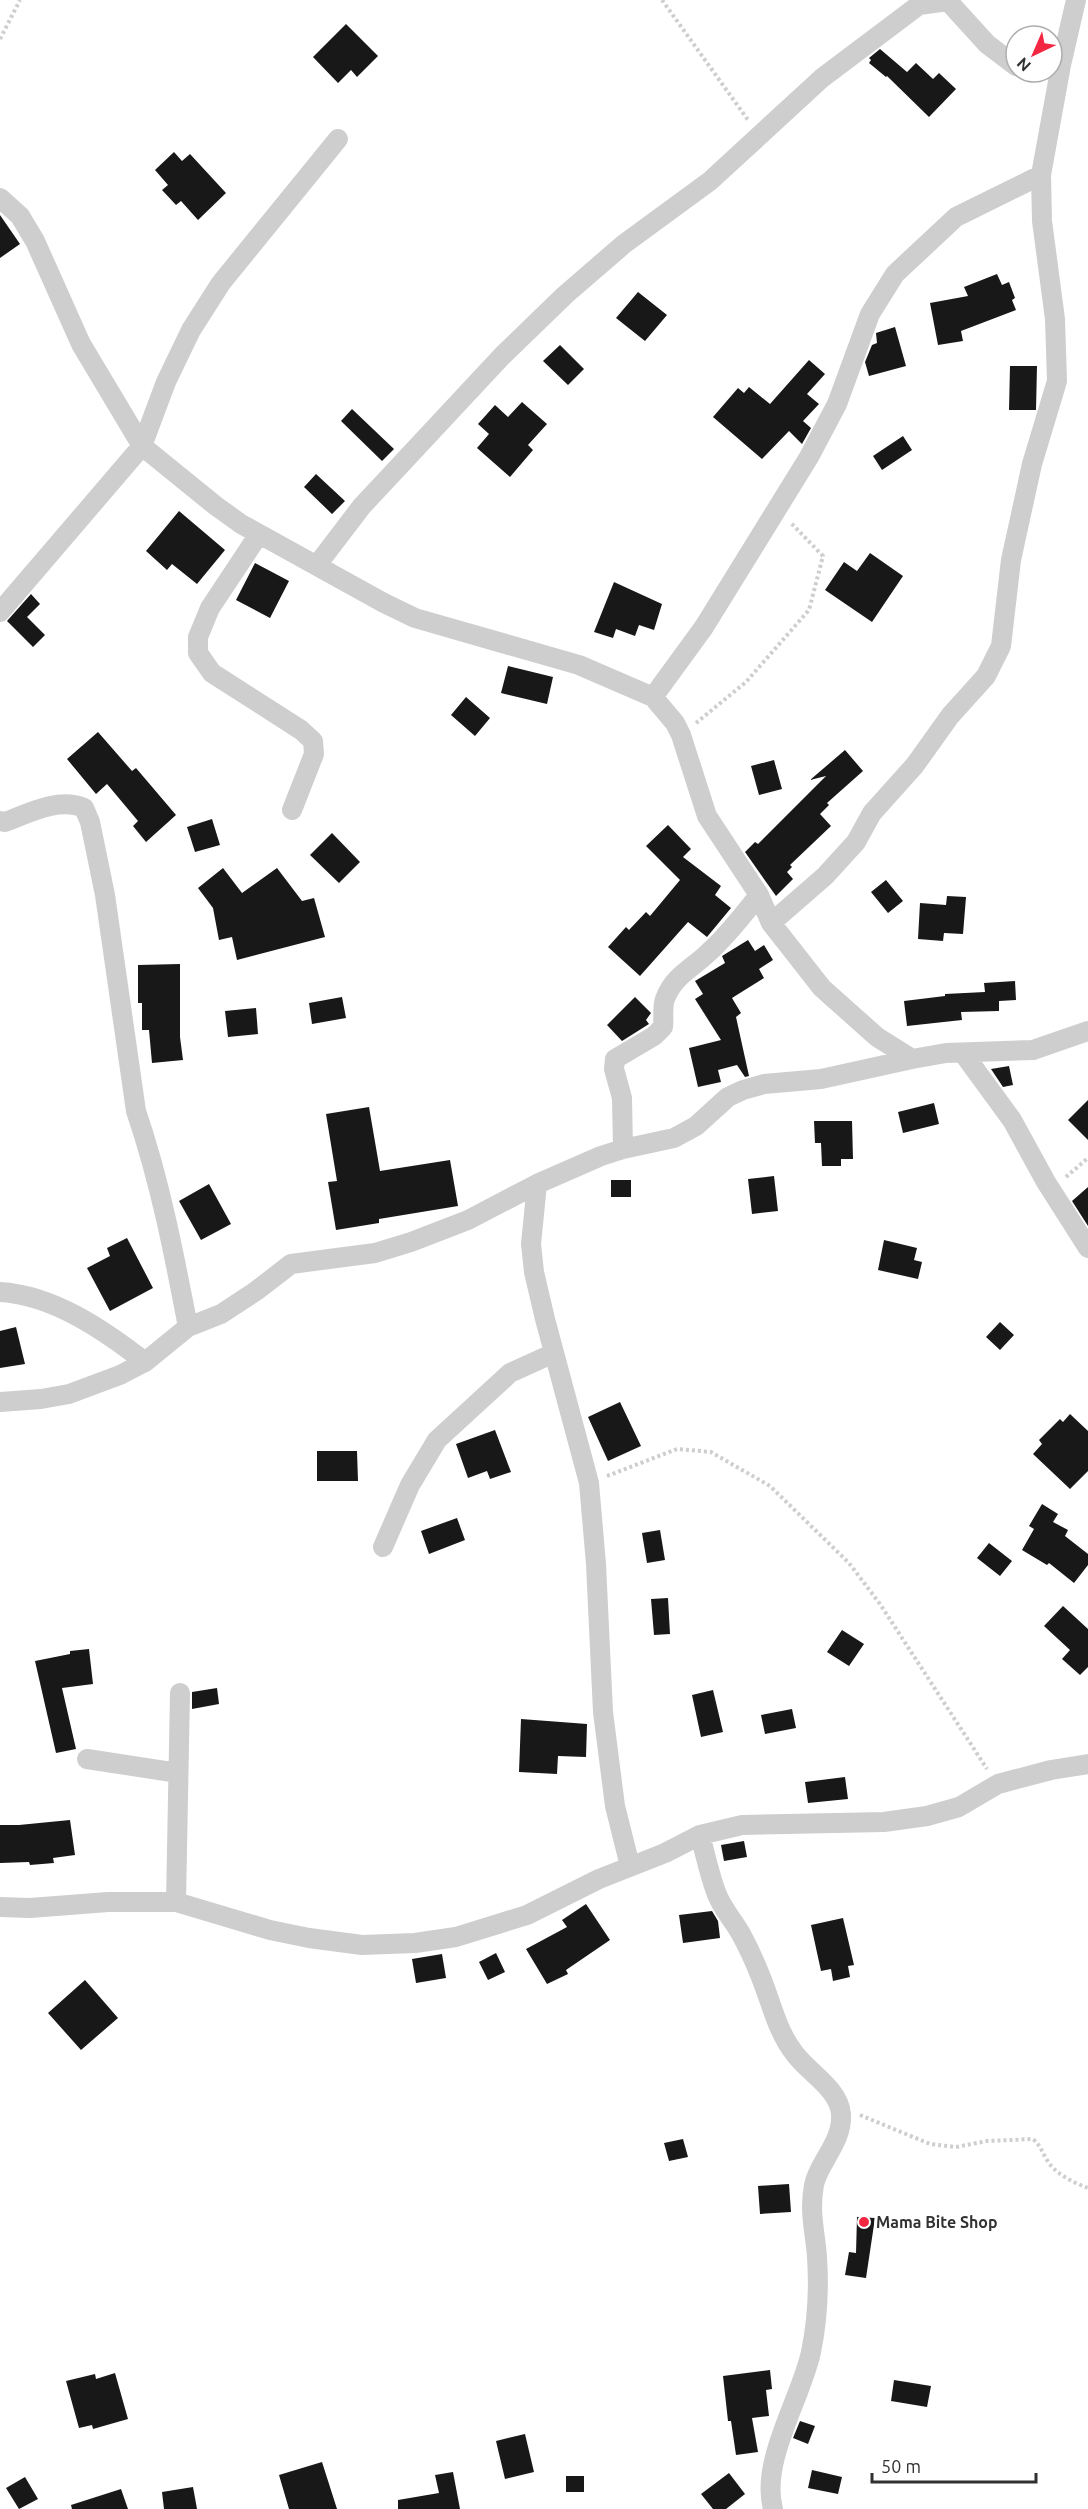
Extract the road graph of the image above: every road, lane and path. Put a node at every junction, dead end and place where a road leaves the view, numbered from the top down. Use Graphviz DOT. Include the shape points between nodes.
graph roads {
  1 [pos="20,0"];
  2 [pos="662,0"];
  3 [pos="947,0"];
  4 [pos="1076,0"];
  5 [pos="0,39"];
  6 [pos="1064,40"];
  7 [pos="1004,57"];
  8 [pos="1054,84"];
  9 [pos="759,135"];
  10 [pos="338,139"];
  11 [pos="1041,175"];
  12 [pos="0,198"];
  13 [pos="142,446"];
  14 [pos="777,507"];
  15 [pos="259,534"];
  16 [pos="317,565"];
  17 [pos="0,612"];
  18 [pos="653,696"];
  19 [pos="681,735"];
  20 [pos="292,810"];
  21 [pos="0,821"];
  22 [pos="759,895"];
  23 [pos="771,923"];
  24 [pos="1088,1031"];
  25 [pos="963,1053"];
  26 [pos="912,1059"];
  27 [pos="623,1149"];
  28 [pos="1088,1158"];
  29 [pos="537,1184"];
  30 [pos="1051,1190"];
  31 [pos="1088,1248"];
  32 [pos="0,1292"];
  33 [pos="188,1327"];
  34 [pos="554,1353"];
  35 [pos="146,1362"];
  36 [pos="0,1401"];
  37 [pos="589,1483"];
  38 [pos="383,1547"];
  39 [pos="180,1693"];
  40 [pos="87,1759"];
  41 [pos="1088,1764"];
  42 [pos="178,1773"];
  43 [pos="998,1784"];
  44 [pos="700,1834"];
  45 [pos="630,1866"];
  46 [pos="176,1902"];
  47 [pos="0,1907"];
  48 [pos="840,2107"];
  49 [pos="1088,2188"];
  50 [pos="773,2509"];
  1 -- 5 [label="path"];
  2 -- 9 [label="path"];
  3 -- 7 [label="street"];
  3 -- 9 [label="street" via="919,5 904,15 822,78"];
  4 -- 6 [label="street"];
  8 -- 11 [label="street"];
  9 -- 16 [label="street" via="710,181 624,244 502,356 362,506"];
  10 -- 13 [label="street" via="221,283 191,330"];
  11 -- 14 [label="street" via="956,217 895,274 870,314 837,404"];
  11 -- 23 [label="street" via="1058,381 1032,464 1011,560 998,655 982,681 872,813 856,842 825,876"];
  12 -- 13 [label="street" via="20,216 35,241 81,344"];
  13 -- 15 [label="street" via="216,506"];
  13 -- 17 [label="street"];
  14 -- 18 [label="street" via="704,627"];
  14 -- 19 [label="path" via="823,556 809,610 746,682"];
  15 -- 16 [label="street"];
  15 -- 20 [label="street" via="210,608 198,637 198,653 212,673 313,741 314,754"];
  16 -- 18 [label="street" via="415,618 579,664"];
  18 -- 19 [label="street"];
  19 -- 22 [label="street" via="707,816"];
  21 -- 33 [label="street" via="74,803 84,808 90,822 105,895 136,1111 168,1224"];
  22 -- 23 [label="street"];
  22 -- 27 [label="street" via="707,955 683,971 663,1002 663,1027 615,1059 622,1098"];
  23 -- 26 [label="street" via="822,988 877,1037"];
  24 -- 25 [label="street" via="1033,1050"];
  25 -- 26 [label="street"];
  25 -- 30 [label="street" via="1012,1120"];
  26 -- 27 [label="street" via="821,1079 764,1084 743,1090 674,1138"];
  27 -- 29 [label="street"];
  28 -- 30 [label="path"];
  29 -- 33 [label="street" via="468,1220 411,1242 375,1253 291,1264 221,1314"];
  29 -- 34 [label="street" via="531,1244"];
  30 -- 31 [label="street"];
  32 -- 35 [label="street" via="37,1298 118,1341"];
  33 -- 35 [label="street"];
  34 -- 37 [label="street"];
  34 -- 38 [label="street" via="510,1373 437,1440 410,1485"];
  35 -- 36 [label="street" via="69,1394"];
  37 -- 43 [label="path" via="678,1449 711,1452 770,1486 849,1563"];
  37 -- 45 [label="street" via="603,1712 615,1806"];
  39 -- 42 [label="street"];
  40 -- 42 [label="street"];
  41 -- 43 [label="street"];
  42 -- 46 [label="street"];
  43 -- 44 [label="street" via="959,1807 927,1816 884,1822 741,1825"];
  44 -- 45 [label="street"];
  44 -- 48 [label="street" via="716,1893 746,1945 779,2025 794,2053"];
  45 -- 46 [label="street" via="527,1915 456,1937 415,1943 362,1945 309,1938"];
  46 -- 47 [label="street"];
  48 -- 49 [label="path" via="930,2144 956,2147 1033,2139 1048,2162 1072,2182"];
  48 -- 50 [label="street" via="832,2150 814,2181 810,2208 817,2258 814,2331 811,2353 783,2429 773,2472"];
}
